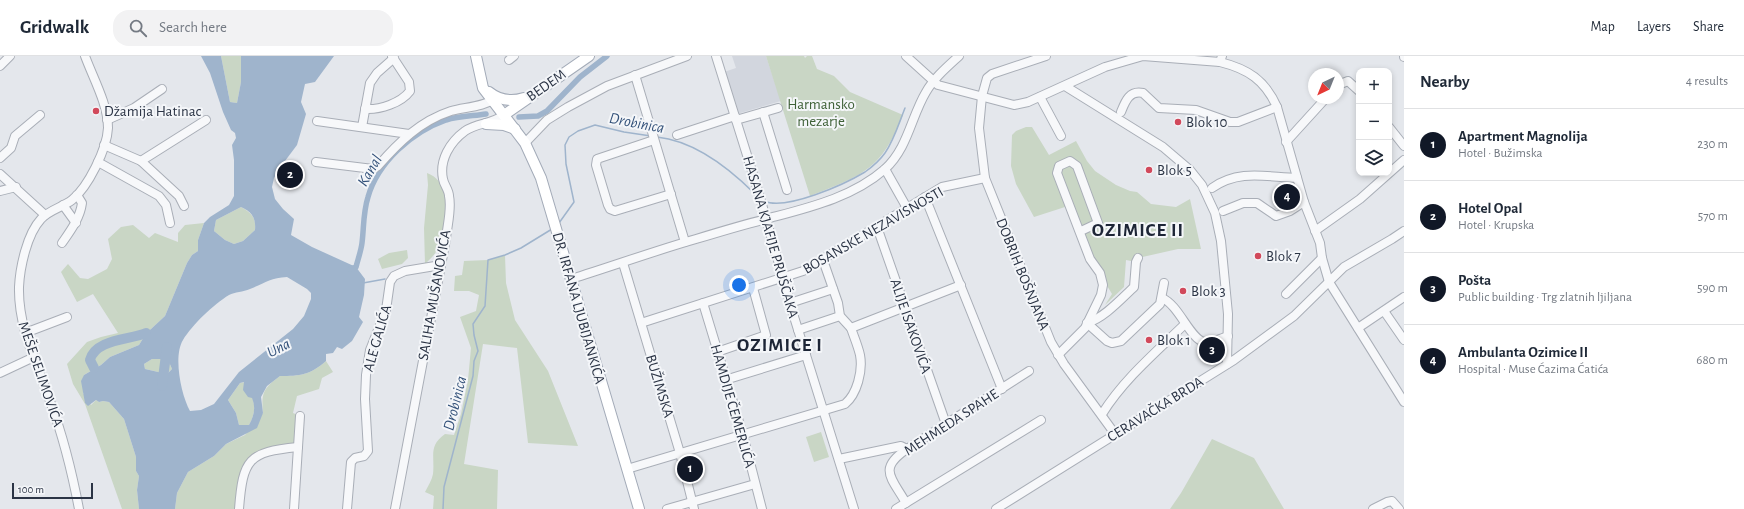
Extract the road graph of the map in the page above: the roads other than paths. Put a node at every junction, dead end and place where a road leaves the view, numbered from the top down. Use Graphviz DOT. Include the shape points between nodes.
graph roads {
  1 [pos="10,56"];
  2 [pos="84,56"];
  3 [pos="476,56"];
  4 [pos="589,56"];
  5 [pos="687,56"];
  6 [pos="716,56"];
  7 [pos="906,56"];
  8 [pos="959,56"];
  9 [pos="1046,56"];
  10 [pos="1143,56"];
  11 [pos="393,57"];
  12 [pos="1029,58"];
  13 [pos="1179,58"];
  14 [pos="1221,59"];
  15 [pos="0,66"];
  16 [pos="635,74"];
  17 [pos="932,82"];
  18 [pos="1344,83"];
  19 [pos="1065,86"];
  20 [pos="1356,88"];
  21 [pos="162,89"];
  22 [pos="530,96"];
  23 [pos="982,96"];
  24 [pos="1040,97"];
  25 [pos="495,99"];
  26 [pos="520,103"];
  27 [pos="1321,104"];
  28 [pos="1277,107"];
  29 [pos="778,108"];
  30 [pos="365,109"];
  31 [pos="763,112"];
  32 [pos="1121,112"];
  33 [pos="40,115"];
  34 [pos="504,115"];
  35 [pos="736,118"];
  36 [pos="107,120"];
  37 [pos="206,120"];
  38 [pos="317,122"];
  39 [pos="486,124"];
  40 [pos="362,127"];
  41 [pos="515,129"];
  42 [pos="1392,131"];
  43 [pos="409,134"];
  44 [pos="677,135"];
  45 [pos="653,136"];
  46 [pos="1061,136"];
  47 [pos="1286,142"];
  48 [pos="525,143"];
  49 [pos="104,145"];
  50 [pos="1404,146"];
  51 [pos="0,158"];
  52 [pos="1404,160"];
  53 [pos="141,161"];
  54 [pos="98,162"];
  55 [pos="316,162"];
  56 [pos="885,169"];
  57 [pos="0,174"];
  58 [pos="985,178"];
  59 [pos="1297,178"];
  60 [pos="16,187"];
  61 [pos="1212,188"];
  62 [pos="787,190"];
  63 [pos="0,191"];
  64 [pos="671,194"];
  65 [pos="77,196"];
  66 [pos="925,197"];
  67 [pos="1304,202"];
  68 [pos="64,205"];
  69 [pos="184,206"];
  70 [pos="907,208"];
  71 [pos="1223,211"];
  72 [pos="45,215"];
  73 [pos="766,219"];
  74 [pos="76,223"];
  75 [pos="170,223"];
  76 [pos="877,227"];
  77 [pos="1315,230"];
  78 [pos="1404,230"];
  79 [pos="1081,232"];
  80 [pos="685,242"];
  81 [pos="62,243"];
  82 [pos="1138,258"];
  83 [pos="1322,258"];
  84 [pos="824,260"];
  85 [pos="623,263"];
  86 [pos="441,265"];
  87 [pos="784,278"];
  88 [pos="571,279"];
  89 [pos="1329,282"];
  90 [pos="1164,283"];
  91 [pos="961,285"];
  92 [pos="753,288"];
  93 [pos="833,289"];
  94 [pos="1286,294"];
  95 [pos="1404,296"];
  96 [pos="1162,298"];
  97 [pos="790,303"];
  98 [pos="703,304"];
  99 [pos="904,307"];
  100 [pos="1384,311"];
  101 [pos="840,316"];
  102 [pos="66,317"];
  103 [pos="641,323"];
  104 [pos="1087,323"];
  105 [pos="1186,324"];
  106 [pos="851,328"];
  107 [pos="1358,328"];
  108 [pos="798,330"];
  109 [pos="25,333"];
  110 [pos="1228,336"];
  111 [pos="1404,340"];
  112 [pos="718,352"];
  113 [pos="806,355"];
  114 [pos="1058,355"];
  115 [pos="34,357"];
  116 [pos="1227,364"];
  117 [pos="1030,371"];
  118 [pos="0,374"];
  119 [pos="725,380"];
  120 [pos="1002,389"];
  121 [pos="1404,402"];
  122 [pos="824,410"];
  123 [pos="1102,414"];
  124 [pos="300,416"];
  125 [pos="1041,420"];
  126 [pos="946,424"];
  127 [pos="1115,434"];
  128 [pos="743,435"];
  129 [pos="298,447"];
  130 [pos="907,449"];
  131 [pos="680,453"];
  132 [pos="839,459"];
  133 [pos="627,469"];
  134 [pos="755,484"];
  135 [pos="906,503"];
  136 [pos="693,505"];
  137 [pos="78,509"];
  138 [pos="239,509"];
  139 [pos="294,509"];
  140 [pos="347,509"];
  141 [pos="395,509"];
  142 [pos="639,509"];
  143 [pos="667,509"];
  144 [pos="762,509"];
  145 [pos="854,509"];
  146 [pos="896,509"];
  147 [pos="996,509"];
  148 [pos="1373,509"];
  149 [pos="1399,509"];
  1 -- 15 [label="street"];
  2 -- 36 [label="street, MEŠE SELIMOVIĆA"];
  3 -- 25 [label="main road, DR. IRFANA LJUBIJANKIĆA" via="482,84 486,93"];
  4 -- 22 [label="main road, BEDEM"];
  5 -- 16 [label="street"];
  6 -- 35 [label="street, HASANA KJAFIJE PRUŠČAKA"];
  7 -- 17 [label="street"];
  8 -- 17 [label="street"];
  9 -- 12 [label="street, DOBRIH BOŠNJANA"];
  10 -- 13 [label="street"];
  10 -- 19 [label="street" via="1105,67"];
  11 -- 30 [label="street" via="370,83"];
  11 -- 30 [label="street" via="409,82 410,90 390,105"];
  12 -- 23 [label="street, DOBRIH BOŠNJANA" via="990,75"];
  13 -- 14 [label="street"];
  14 -- 28 [label="street" via="1255,77 1271,94"];
  16 -- 45 [label="street"];
  16 -- 48 [label="street" via="552,116"];
  17 -- 23 [label="street"];
  17 -- 56 [label="street" via="903,144"];
  18 -- 20 [label="street" via="1348,81"];
  19 -- 24 [label="street"];
  19 -- 110 [label="street" via="1163,146 1190,170 1202,185 1218,224"];
  21 -- 36 [label="street" via="134,108"];
  22 -- 25 [label="main road" via="510,100"];
  22 -- 26 [label="main road, BEDEM"];
  23 -- 24 [label="street" via="1014,104 1025,104"];
  23 -- 58 [label="street, DOBRIH BOŠNJANA" via="979,128"];
  24 -- 46 [label="street"];
  25 -- 34 [label="main road, DR. IRFANA LJUBIJANKIĆA"];
  25 -- 43 [label="street" via="477,106 450,111"];
  26 -- 34 [label="main road, BEDEM"];
  26 -- 41 [label="main road" via="514,116"];
  27 -- 47 [label="street"];
  28 -- 32 [label="street" via="1238,122 1230,122 1196,110 1159,108 1139,92 1128,97"];
  28 -- 47 [label="street"];
  29 -- 31 [label="street"];
  30 -- 40 [label="street"];
  31 -- 35 [label="street"];
  31 -- 62 [label="street"];
  33 -- 51 [label="street" via="15,136 11,148"];
  34 -- 39 [label="street, SALIHA MUŠANOVIĆA"];
  34 -- 41 [label="main road, DR. IRFANA LJUBIJANKIĆA"];
  35 -- 44 [label="street"];
  35 -- 73 [label="street, HASANA KJAFIJE PRUŠČAKA"];
  36 -- 49 [label="street, MEŠE SELIMOVIĆA"];
  37 -- 53 [label="street"];
  38 -- 40 [label="street"];
  39 -- 41 [label="main road" via="504,125"];
  39 -- 86 [label="street, SALIHA MUŠANOVIĆA" via="476,125 463,133 453,142 444,157 443,180 450,196"];
  40 -- 43 [label="street"];
  41 -- 48 [label="main road, DR. IRFANA LJUBIJANKIĆA"];
  42 -- 50 [label="street"];
  43 -- 55 [label="street" via="373,169"];
  45 -- 64 [label="street"];
  45 -- 64 [label="street" via="597,159 596,165 608,205 615,211"];
  47 -- 59 [label="street"];
  48 -- 88 [label="main road, DR. IRFANA LJUBIJANKIĆA" via="541,178"];
  49 -- 53 [label="street"];
  49 -- 54 [label="street, MEŠE SELIMOVIĆA"];
  52 -- 77 [label="street" via="1352,206"];
  53 -- 69 [label="street" via="179,196"];
  54 -- 65 [label="street, MEŠE SELIMOVIĆA"];
  54 -- 75 [label="street" via="155,193 166,205"];
  56 -- 70 [label="street"];
  56 -- 73 [label="street" via="862,185 838,196"];
  57 -- 60 [label="street"];
  58 -- 66 [label="street, BOSANSKE NEZAVISNOSTI" via="942,187"];
  58 -- 114 [label="street, DOBRIH BOŠNJANA" via="1023,277"];
  59 -- 61 [label="street" via="1241,176 1224,180"];
  59 -- 67 [label="street"];
  60 -- 63 [label="street"];
  60 -- 72 [label="street"];
  64 -- 80 [label="street"];
  65 -- 68 [label="street, MEŠE SELIMOVIĆA"];
  65 -- 74 [label="street" via="81,198 82,204"];
  66 -- 70 [label="street, BOSANSKE NEZAVISNOSTI"];
  66 -- 91 [label="street"];
  67 -- 71 [label="street" via="1276,216 1257,203 1243,203"];
  67 -- 77 [label="street"];
  68 -- 72 [label="street, MEŠE SELIMOVIĆA"];
  68 -- 74 [label="street"];
  70 -- 76 [label="street, BOSANSKE NEZAVISNOSTI"];
  72 -- 109 [label="street, MEŠE SELIMOVIĆA" via="34,228 21,270 20,305"];
  73 -- 80 [label="street"];
  73 -- 87 [label="street, HASANA KJAFIJE PRUŠČAKA"];
  74 -- 81 [label="street"];
  76 -- 84 [label="street, BOSANSKE NEZAVISNOSTI"];
  76 -- 99 [label="street, ALIJE ISAKOVIĆA"];
  77 -- 83 [label="street"];
  78 -- 89 [label="street, CERAVAČKA BRDA" via="1352,262"];
  79 -- 79 [label="street" via="1057,173 1059,166 1070,161 1077,166 1098,223"];
  79 -- 104 [label="street" via="1090,259 1100,273 1103,285 1101,295"];
  80 -- 85 [label="street"];
  82 -- 104 [label="street" via="1134,287 1105,313"];
  83 -- 89 [label="street"];
  83 -- 94 [label="street"];
  84 -- 87 [label="street, BOSANSKE NEZAVISNOSTI"];
  84 -- 93 [label="street"];
  85 -- 88 [label="street"];
  85 -- 103 [label="street, BUŽIMSKA"];
  86 -- 140 [label="street, ALE GALIĆA" via="405,271 391,279 386,310 370,350 366,375 368,451 364,456 351,462"];
  86 -- 141 [label="street, SALIHA MUŠANOVIĆA"];
  87 -- 92 [label="street, BOSANSKE NEZAVISNOSTI"];
  87 -- 97 [label="street, HASANA KJAFIJE PRUŠČAKA"];
  88 -- 133 [label="main road, DR. IRFANA LJUBIJANKIĆA"];
  89 -- 107 [label="street"];
  89 -- 116 [label="street, CERAVAČKA BRDA" via="1294,316"];
  90 -- 96 [label="street"];
  91 -- 99 [label="street"];
  91 -- 120 [label="street"];
  92 -- 98 [label="street, BOSANSKE NEZAVISNOSTI"];
  92 -- 112 [label="street" via="766,336"];
  93 -- 97 [label="street"];
  93 -- 101 [label="street"];
  95 -- 100 [label="street"];
  96 -- 104 [label="street" via="1158,307 1117,343 1107,341"];
  96 -- 105 [label="street" via="1173,305"];
  97 -- 108 [label="street, HASANA KJAFIJE PRUŠČAKA"];
  98 -- 103 [label="street, BOSANSKE NEZAVISNOSTI"];
  98 -- 112 [label="street, HAMDIJE ČEMERLIĆA"];
  99 -- 106 [label="street"];
  99 -- 126 [label="street, ALIJE ISAKOVIĆA"];
  100 -- 107 [label="street"];
  100 -- 111 [label="street"];
  101 -- 106 [label="street"];
  101 -- 108 [label="street"];
  102 -- 109 [label="street"];
  103 -- 131 [label="street, BUŽIMSKA"];
  104 -- 114 [label="street"];
  105 -- 110 [label="street" via="1198,339 1205,343"];
  105 -- 123 [label="street" via="1132,375"];
  106 -- 122 [label="street" via="860,356 859,379 855,393 845,404"];
  107 -- 121 [label="street"];
  108 -- 113 [label="street, HASANA KJAFIJE PRUŠČAKA"];
  109 -- 115 [label="street, MEŠE SELIMOVIĆA"];
  110 -- 116 [label="street"];
  112 -- 119 [label="street, HAMDIJE ČEMERLIĆA"];
  113 -- 119 [label="street"];
  113 -- 122 [label="street, HASANA KJAFIJE PRUŠČAKA"];
  114 -- 123 [label="street, DOBRIH BOŠNJANA"];
  115 -- 118 [label="street"];
  115 -- 137 [label="street, MEŠE SELIMOVIĆA" via="65,444"];
  116 -- 127 [label="street, CERAVAČKA BRDA"];
  117 -- 120 [label="street, MEHMEDA SPAHE"];
  119 -- 128 [label="street, HAMDIJE ČEMERLIĆA"];
  120 -- 126 [label="street, MEHMEDA SPAHE"];
  122 -- 128 [label="street"];
  122 -- 132 [label="street, HASANA KJAFIJE PRUŠČAKA"];
  123 -- 127 [label="street, DOBRIH BOŠNJANA"];
  124 -- 129 [label="street"];
  125 -- 135 [label="street"];
  126 -- 130 [label="street, MEHMEDA SPAHE"];
  127 -- 147 [label="street, CERAVAČKA BRDA"];
  128 -- 131 [label="street"];
  128 -- 134 [label="street, HAMDIJE ČEMERLIĆA"];
  129 -- 138 [label="street" via="273,450 254,457 242,478"];
  129 -- 139 [label="street"];
  130 -- 132 [label="street" via="901,446"];
  130 -- 135 [label="street, MEHMEDA SPAHE" via="899,454 889,467"];
  131 -- 133 [label="street"];
  131 -- 136 [label="street, BUŽIMSKA"];
  132 -- 145 [label="street, HASANA KJAFIJE PRUŠČAKA"];
  133 -- 142 [label="main road, DR. IRFANA LJUBIJANKIĆA"];
  134 -- 136 [label="street"];
  134 -- 144 [label="street, HAMDIJE ČEMERLIĆA"];
  135 -- 146 [label="street"];
  136 -- 143 [label="street"];
  148 -- 149 [label="street" via="1392,501"];
}
